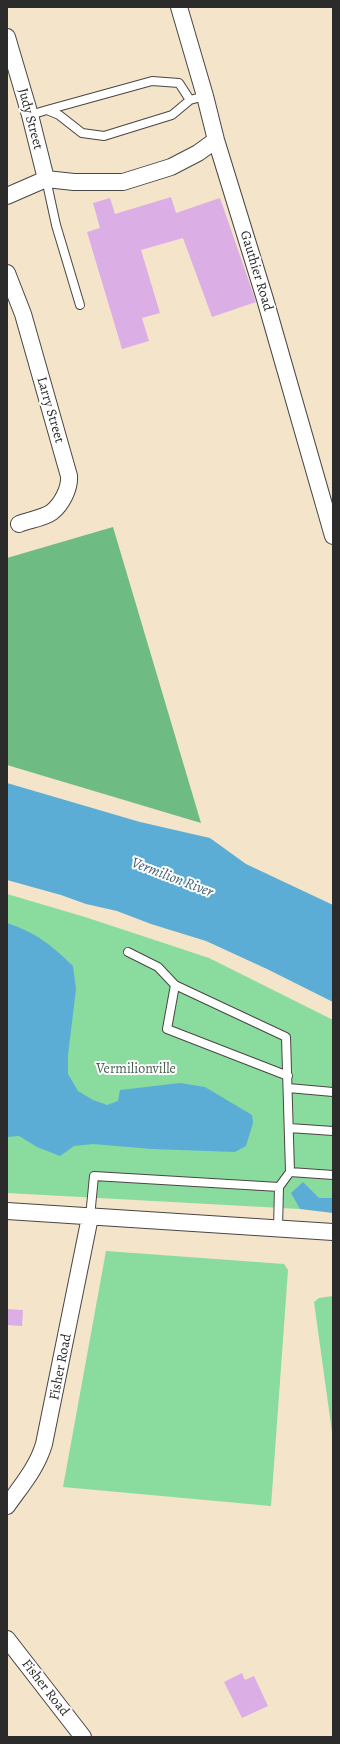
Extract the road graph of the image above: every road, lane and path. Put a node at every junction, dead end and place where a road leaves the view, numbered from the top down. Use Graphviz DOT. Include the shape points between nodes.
graph roads {
  1 [pos="179,7"];
  2 [pos="7,37"];
  3 [pos="198,98"];
  4 [pos="46,110"];
  5 [pos="30,115"];
  6 [pos="216,140"];
  7 [pos="46,179"];
  8 [pos="7,196"];
  9 [pos="7,273"];
  10 [pos="80,305"];
  11 [pos="20,524"];
  12 [pos="333,536"];
  13 [pos="128,952"];
  14 [pos="175,985"];
  15 [pos="288,1076"];
  16 [pos="288,1088"];
  17 [pos="333,1092"];
  18 [pos="289,1128"];
  19 [pos="333,1131"];
  20 [pos="290,1172"];
  21 [pos="333,1175"];
  22 [pos="279,1187"];
  23 [pos="7,1211"];
  24 [pos="90,1218"];
  25 [pos="278,1228"];
  26 [pos="333,1232"];
  27 [pos="7,1506"];
  28 [pos="7,1639"];
  29 [pos="83,1737"];
  1 -- 3 [label="street, Gauthier Road"];
  2 -- 5 [label="street, Judy Street"];
  3 -- 4 [label="lane" via="179,83 152,81"];
  3 -- 4 [label="lane" via="172,115 104,136 82,133 59,115"];
  3 -- 6 [label="street, Gauthier Road"];
  4 -- 5 [label="lane"];
  5 -- 7 [label="street, Judy Street"];
  6 -- 7 [label="street" via="171,167 123,182"];
  6 -- 12 [label="street, Gauthier Road"];
  7 -- 8 [label="street"];
  7 -- 10 [label="lane" via="56,225"];
  9 -- 11 [label="street, Larry Street" via="23,314 70,482 52,512"];
  13 -- 14 [label="lane" via="158,967"];
  14 -- 15 [label="lane" via="286,1037"];
  14 -- 15 [label="lane" via="167,1029"];
  15 -- 16 [label="lane"];
  16 -- 17 [label="lane"];
  16 -- 18 [label="lane"];
  18 -- 19 [label="lane"];
  18 -- 20 [label="lane"];
  20 -- 21 [label="lane"];
  20 -- 22 [label="lane"];
  22 -- 24 [label="lane" via="94,1176"];
  22 -- 25 [label="lane"];
  23 -- 24 [label="street"];
  24 -- 25 [label="street"];
  24 -- 27 [label="street, Fisher Road" via="40,1458"];
  25 -- 26 [label="street"];
  28 -- 29 [label="street, Fisher Road"];
}
